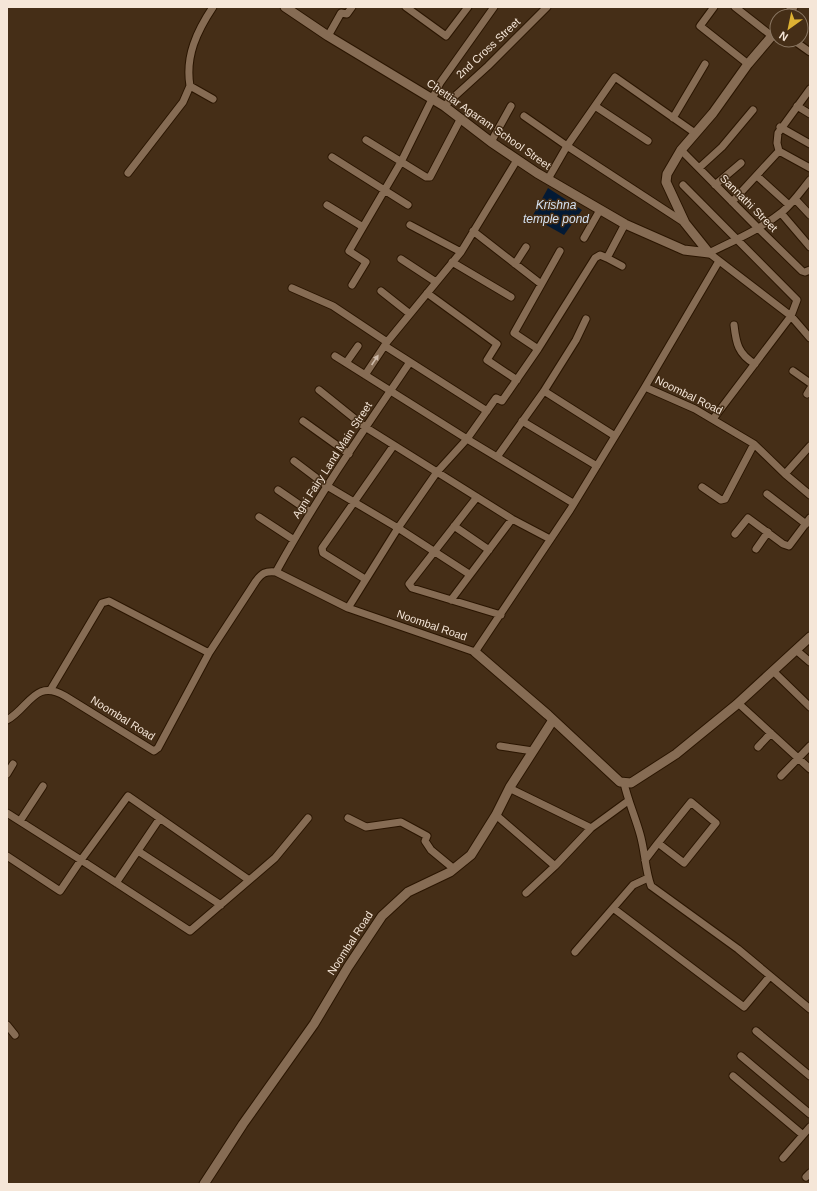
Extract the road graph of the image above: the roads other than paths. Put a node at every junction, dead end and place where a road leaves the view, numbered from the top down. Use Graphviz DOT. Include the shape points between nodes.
graph roads {
  1 [pos="213,7"];
  2 [pos="285,7"];
  3 [pos="352,7"];
  4 [pos="406,7"];
  5 [pos="468,7"];
  6 [pos="494,7"];
  7 [pos="547,7"];
  8 [pos="714,7"];
  9 [pos="735,7"];
  10 [pos="769,30"];
  11 [pos="328,36"];
  12 [pos="769,39"];
  13 [pos="705,64"];
  14 [pos="748,64"];
  15 [pos="190,86"];
  16 [pos="810,89"];
  17 [pos="212,99"];
  18 [pos="434,99"];
  19 [pos="444,106"];
  20 [pos="511,106"];
  21 [pos="595,106"];
  22 [pos="797,106"];
  23 [pos="753,110"];
  24 [pos="810,114"];
  25 [pos="524,116"];
  26 [pos="461,118"];
  27 [pos="673,118"];
  28 [pos="780,127"];
  29 [pos="695,133"];
  30 [pos="366,140"];
  31 [pos="648,141"];
  32 [pos="491,142"];
  33 [pos="810,144"];
  34 [pos="567,146"];
  35 [pos="681,150"];
  36 [pos="779,151"];
  37 [pos="332,157"];
  38 [pos="517,160"];
  39 [pos="401,162"];
  40 [pos="741,163"];
  41 [pos="699,168"];
  42 [pos="810,168"];
  43 [pos="128,173"];
  44 [pos="757,176"];
  45 [pos="548,179"];
  46 [pos="810,180"];
  47 [pos="683,185"];
  48 [pos="715,185"];
  49 [pos="385,190"];
  50 [pos="795,199"];
  51 [pos="732,202"];
  52 [pos="327,205"];
  53 [pos="408,205"];
  54 [pos="789,205"];
  55 [pos="600,210"];
  56 [pos="781,213"];
  57 [pos="810,214"];
  58 [pos="685,223"];
  59 [pos="625,224"];
  60 [pos="410,225"];
  61 [pos="363,227"];
  62 [pos="757,228"];
  63 [pos="473,231"];
  64 [pos="584,238"];
  65 [pos="736,240"];
  66 [pos="526,247"];
  67 [pos="810,247"];
  68 [pos="560,251"];
  69 [pos="461,252"];
  70 [pos="709,253"];
  71 [pos="607,258"];
  72 [pos="401,259"];
  73 [pos="719,261"];
  74 [pos="452,262"];
  75 [pos="515,264"];
  76 [pos="622,266"];
  77 [pos="806,271"];
  78 [pos="436,282"];
  79 [pos="541,284"];
  80 [pos="352,285"];
  81 [pos="292,288"];
  82 [pos="381,291"];
  83 [pos="427,293"];
  84 [pos="511,297"];
  85 [pos="410,314"];
  86 [pos="791,316"];
  87 [pos="586,319"];
  88 [pos="734,325"];
  89 [pos="810,338"];
  90 [pos="386,344"];
  91 [pos="358,346"];
  92 [pos="538,349"];
  93 [pos="335,356"];
  94 [pos="410,362"];
  95 [pos="346,363"];
  96 [pos="755,364"];
  97 [pos="793,372"];
  98 [pos="366,375"];
  99 [pos="517,380"];
  100 [pos="810,383"];
  101 [pos="645,387"];
  102 [pos="319,390"];
  103 [pos="544,390"];
  104 [pos="390,391"];
  105 [pos="487,411"];
  106 [pos="713,419"];
  107 [pos="303,421"];
  108 [pos="522,421"];
  109 [pos="365,427"];
  110 [pos="615,436"];
  111 [pos="467,439"];
  112 [pos="754,444"];
  113 [pos="394,445"];
  114 [pos="810,446"];
  115 [pos="349,454"];
  116 [pos="497,457"];
  117 [pos="294,461"];
  118 [pos="597,466"];
  119 [pos="437,472"];
  120 [pos="785,474"];
  121 [pos="327,486"];
  122 [pos="702,487"];
  123 [pos="278,490"];
  124 [pos="767,494"];
  125 [pos="810,495"];
  126 [pos="477,497"];
  127 [pos="354,502"];
  128 [pos="574,503"];
  129 [pos="310,512"];
  130 [pos="259,517"];
  131 [pos="512,519"];
  132 [pos="808,521"];
  133 [pos="454,526"];
  134 [pos="398,528"];
  135 [pos="768,532"];
  136 [pos="735,534"];
  137 [pos="550,539"];
  138 [pos="294,540"];
  139 [pos="756,549"];
  140 [pos="489,550"];
  141 [pos="434,552"];
  142 [pos="276,572"];
  143 [pos="469,574"];
  144 [pos="366,579"];
  145 [pos="451,600"];
  146 [pos="348,608"];
  147 [pos="501,615"];
  148 [pos="810,637"];
  149 [pos="796,650"];
  150 [pos="475,652"];
  151 [pos="209,653"];
  152 [pos="810,662"];
  153 [pos="773,671"];
  154 [pos="51,689"];
  155 [pos="738,703"];
  156 [pos="810,707"];
  157 [pos="7,720"];
  158 [pos="553,720"];
  159 [pos="772,733"];
  160 [pos="500,746"];
  161 [pos="810,746"];
  162 [pos="758,748"];
  163 [pos="533,750"];
  164 [pos="799,758"];
  165 [pos="13,764"];
  166 [pos="810,769"];
  167 [pos="7,774"];
  168 [pos="782,776"];
  169 [pos="624,782"];
  170 [pos="43,786"];
  171 [pos="510,788"];
  172 [pos="628,801"];
  173 [pos="7,813"];
  174 [pos="496,815"];
  175 [pos="160,818"];
  176 [pos="308,818"];
  177 [pos="348,818"];
  178 [pos="20,821"];
  179 [pos="591,828"];
  180 [pos="658,843"];
  181 [pos="138,851"];
  182 [pos="7,856"];
  183 [pos="81,860"];
  184 [pos="645,860"];
  185 [pos="684,863"];
  186 [pos="555,866"];
  187 [pos="691,868"];
  188 [pos="454,869"];
  189 [pos="648,878"];
  190 [pos="249,880"];
  191 [pos="116,883"];
  192 [pos="526,894"];
  193 [pos="221,905"];
  194 [pos="613,908"];
  195 [pos="575,952"];
  196 [pos="770,976"];
  197 [pos="810,1009"];
  198 [pos="7,1025"];
  199 [pos="756,1031"];
  200 [pos="15,1034"];
  201 [pos="741,1056"];
  202 [pos="733,1076"];
  203 [pos="810,1076"];
  204 [pos="810,1114"];
  205 [pos="810,1127"];
  206 [pos="803,1135"];
  207 [pos="783,1158"];
  208 [pos="204,1184"];
  1 -- 15 [label="street" via="192,46"];
  2 -- 11 [label="street, Chettiar Agaram School Street"];
  3 -- 11 [label="street" via="347,14 341,13"];
  4 -- 5 [label="street" via="446,36"];
  6 -- 18 [label="street" via="440,83"];
  7 -- 19 [label="street, 2nd Cross Street"];
  8 -- 14 [label="street" via="700,26"];
  9 -- 10 [label="street"];
  11 -- 18 [label="street, Chettiar Agaram School Street"];
  12 -- 14 [label="street"];
  13 -- 27 [label="street"];
  14 -- 29 [label="street" via="713,113"];
  15 -- 17 [label="street"];
  15 -- 43 [label="street" via="182,102"];
  16 -- 22 [label="street"];
  18 -- 19 [label="street, Chettiar Agaram School Street"];
  18 -- 39 [label="street"];
  19 -- 26 [label="street, Chettiar Agaram School Street"];
  20 -- 32 [label="street"];
  21 -- 27 [label="street" via="615,77"];
  21 -- 31 [label="street"];
  21 -- 34 [label="street"];
  22 -- 24 [label="street"];
  22 -- 28 [label="street"];
  23 -- 41 [label="street" via="722,147"];
  25 -- 34 [label="street"];
  26 -- 32 [label="street, Chettiar Agaram School Street"];
  26 -- 39 [label="street" via="430,177"];
  27 -- 29 [label="street"];
  28 -- 33 [label="street"];
  28 -- 36 [label="street" via="777,139"];
  29 -- 35 [label="street"];
  30 -- 39 [label="street"];
  32 -- 38 [label="street, Chettiar Agaram School Street"];
  34 -- 45 [label="street"];
  34 -- 58 [label="street"];
  35 -- 41 [label="street, Sannathi Street"];
  35 -- 58 [label="street" via="667,174 666,182"];
  36 -- 42 [label="street"];
  36 -- 51 [label="street"];
  37 -- 49 [label="street"];
  38 -- 45 [label="street, Chettiar Agaram School Street"];
  38 -- 63 [label="street"];
  39 -- 49 [label="street"];
  40 -- 48 [label="street"];
  41 -- 48 [label="street, Sannathi Street"];
  44 -- 54 [label="street"];
  45 -- 55 [label="street, Chettiar Agaram School Street"];
  46 -- 50 [label="street"];
  47 -- 65 [label="street"];
  48 -- 51 [label="street, Sannathi Street"];
  49 -- 53 [label="street"];
  49 -- 61 [label="street"];
  50 -- 54 [label="street"];
  50 -- 57 [label="street"];
  51 -- 62 [label="street, Sannathi Street"];
  52 -- 61 [label="street"];
  54 -- 56 [label="street"];
  55 -- 59 [label="street, Chettiar Agaram School Street"];
  55 -- 64 [label="street"];
  56 -- 62 [label="street"];
  56 -- 67 [label="street"];
  58 -- 70 [label="street"];
  59 -- 70 [label="street, Chettiar Agaram School Street" via="684,250"];
  59 -- 71 [label="street"];
  60 -- 69 [label="street"];
  61 -- 80 [label="street" via="350,250 366,262"];
  62 -- 65 [label="street"];
  62 -- 77 [label="street, Sannathi Street"];
  63 -- 69 [label="street"];
  63 -- 75 [label="street"];
  65 -- 70 [label="street"];
  65 -- 86 [label="street" via="796,297 797,302"];
  66 -- 75 [label="street"];
  68 -- 79 [label="street"];
  69 -- 74 [label="street"];
  70 -- 73 [label="street"];
  71 -- 76 [label="street"];
  71 -- 92 [label="street" via="600,255 595,258"];
  72 -- 78 [label="street"];
  73 -- 86 [label="street"];
  73 -- 101 [label="street"];
  74 -- 78 [label="street"];
  74 -- 84 [label="street"];
  75 -- 79 [label="street"];
  78 -- 83 [label="street"];
  79 -- 92 [label="street" via="514,333"];
  81 -- 90 [label="street" via="333,306"];
  82 -- 85 [label="street"];
  83 -- 85 [label="street"];
  83 -- 99 [label="street" via="497,344 487,360"];
  85 -- 90 [label="street"];
  86 -- 89 [label="street"];
  86 -- 96 [label="street"];
  87 -- 103 [label="street" via="573,345"];
  88 -- 96 [label="street" via="742,355"];
  90 -- 94 [label="street"];
  98 -- 90 [label="street, one-way"];
  91 -- 95 [label="street"];
  92 -- 99 [label="street"];
  93 -- 95 [label="street"];
  94 -- 104 [label="street, Agni Fairy Land Main Street"];
  94 -- 105 [label="street"];
  95 -- 98 [label="street"];
  96 -- 106 [label="street"];
  97 -- 100 [label="street"];
  98 -- 104 [label="street"];
  99 -- 105 [label="street" via="502,401 496,398"];
  101 -- 106 [label="street, Noombal Road"];
  101 -- 110 [label="street, Noombal Road"];
  102 -- 109 [label="street"];
  103 -- 108 [label="street"];
  103 -- 110 [label="street"];
  104 -- 109 [label="street, Agni Fairy Land Main Street"];
  104 -- 111 [label="street"];
  105 -- 111 [label="street"];
  106 -- 112 [label="street, Noombal Road"];
  107 -- 115 [label="street"];
  108 -- 116 [label="street"];
  108 -- 118 [label="street"];
  109 -- 113 [label="street"];
  109 -- 115 [label="street, Agni Fairy Land Main Street"];
  110 -- 118 [label="street, Noombal Road"];
  111 -- 116 [label="street"];
  111 -- 119 [label="street"];
  112 -- 120 [label="street, Noombal Road"];
  112 -- 122 [label="street" via="725,499 721,500"];
  113 -- 119 [label="street"];
  113 -- 127 [label="street"];
  114 -- 120 [label="street"];
  115 -- 121 [label="street, Agni Fairy Land Main Street"];
  116 -- 128 [label="street"];
  117 -- 121 [label="street"];
  118 -- 128 [label="street, Noombal Road"];
  119 -- 126 [label="street"];
  119 -- 134 [label="street"];
  120 -- 125 [label="street, Noombal Road"];
  121 -- 127 [label="street"];
  121 -- 129 [label="street, Agni Fairy Land Main Street"];
  123 -- 129 [label="street"];
  124 -- 132 [label="street"];
  126 -- 131 [label="street"];
  126 -- 133 [label="street"];
  127 -- 134 [label="street"];
  127 -- 144 [label="street" via="322,548 323,553 332,560"];
  128 -- 137 [label="street, Noombal Road"];
  129 -- 138 [label="street, Agni Fairy Land Main Street"];
  130 -- 138 [label="street"];
  131 -- 137 [label="street"];
  131 -- 140 [label="street"];
  132 -- 135 [label="street" via="789,546"];
  133 -- 140 [label="street"];
  133 -- 141 [label="street"];
  134 -- 141 [label="street"];
  134 -- 144 [label="street"];
  135 -- 136 [label="street" via="748,518"];
  135 -- 139 [label="street"];
  137 -- 147 [label="street, Noombal Road"];
  138 -- 142 [label="street, Agni Fairy Land Main Street"];
  140 -- 143 [label="street"];
  141 -- 143 [label="street"];
  141 -- 145 [label="street" via="409,584 412,588"];
  142 -- 146 [label="street, Noombal Road"];
  142 -- 151 [label="street, Noombal Road" via="262,573"];
  143 -- 145 [label="street"];
  144 -- 146 [label="street"];
  145 -- 147 [label="street"];
  146 -- 150 [label="street, Noombal Road"];
  147 -- 150 [label="street, Noombal Road"];
  148 -- 149 [label="street"];
  149 -- 152 [label="street"];
  149 -- 153 [label="street"];
  150 -- 158 [label="street"];
  151 -- 154 [label="street" via="109,601 102,603"];
  151 -- 154 [label="street, Noombal Road" via="167,735 154,750"];
  153 -- 155 [label="street"];
  153 -- 156 [label="street"];
  154 -- 157 [label="street" via="34,695"];
  155 -- 159 [label="street"];
  155 -- 169 [label="street" via="676,754 631,783"];
  158 -- 163 [label="street, Noombal Road"];
  158 -- 169 [label="street" via="620,782"];
  159 -- 162 [label="street"];
  159 -- 164 [label="street"];
  160 -- 163 [label="street"];
  161 -- 164 [label="street"];
  163 -- 171 [label="street, Noombal Road"];
  164 -- 166 [label="street"];
  164 -- 168 [label="street"];
  165 -- 167 [label="street"];
  169 -- 172 [label="street"];
  170 -- 178 [label="street"];
  171 -- 174 [label="street, Noombal Road"];
  171 -- 179 [label="street"];
  172 -- 179 [label="street"];
  172 -- 184 [label="street" via="640,834"];
  173 -- 178 [label="street"];
  174 -- 186 [label="street"];
  174 -- 188 [label="street, Noombal Road" via="473,852"];
  175 -- 181 [label="street"];
  175 -- 183 [label="street" via="128,796"];
  175 -- 190 [label="street"];
  176 -- 190 [label="street" via="275,858"];
  177 -- 188 [label="street" via="366,827 401,822 427,836 425,841 431,850"];
  178 -- 183 [label="street"];
  179 -- 186 [label="street"];
  180 -- 184 [label="street"];
  180 -- 185 [label="street"];
  180 -- 185 [label="street" via="691,802 716,823"];
  181 -- 191 [label="street"];
  181 -- 193 [label="street"];
  182 -- 183 [label="street" via="60,891"];
  183 -- 191 [label="street"];
  184 -- 189 [label="street"];
  185 -- 187 [label="street"];
  186 -- 192 [label="street"];
  188 -- 208 [label="street, Noombal Road" via="408,892 382,916 314,1024"];
  189 -- 194 [label="street" via="633,885"];
  189 -- 196 [label="street" via="651,886 738,949"];
  190 -- 193 [label="street"];
  191 -- 193 [label="street" via="190,931"];
  194 -- 195 [label="street"];
  194 -- 196 [label="street" via="744,1007"];
  196 -- 197 [label="street"];
  198 -- 200 [label="street"];
  199 -- 203 [label="street"];
  201 -- 204 [label="street"];
  202 -- 206 [label="street"];
  205 -- 206 [label="street"];
  206 -- 207 [label="street"];
}
